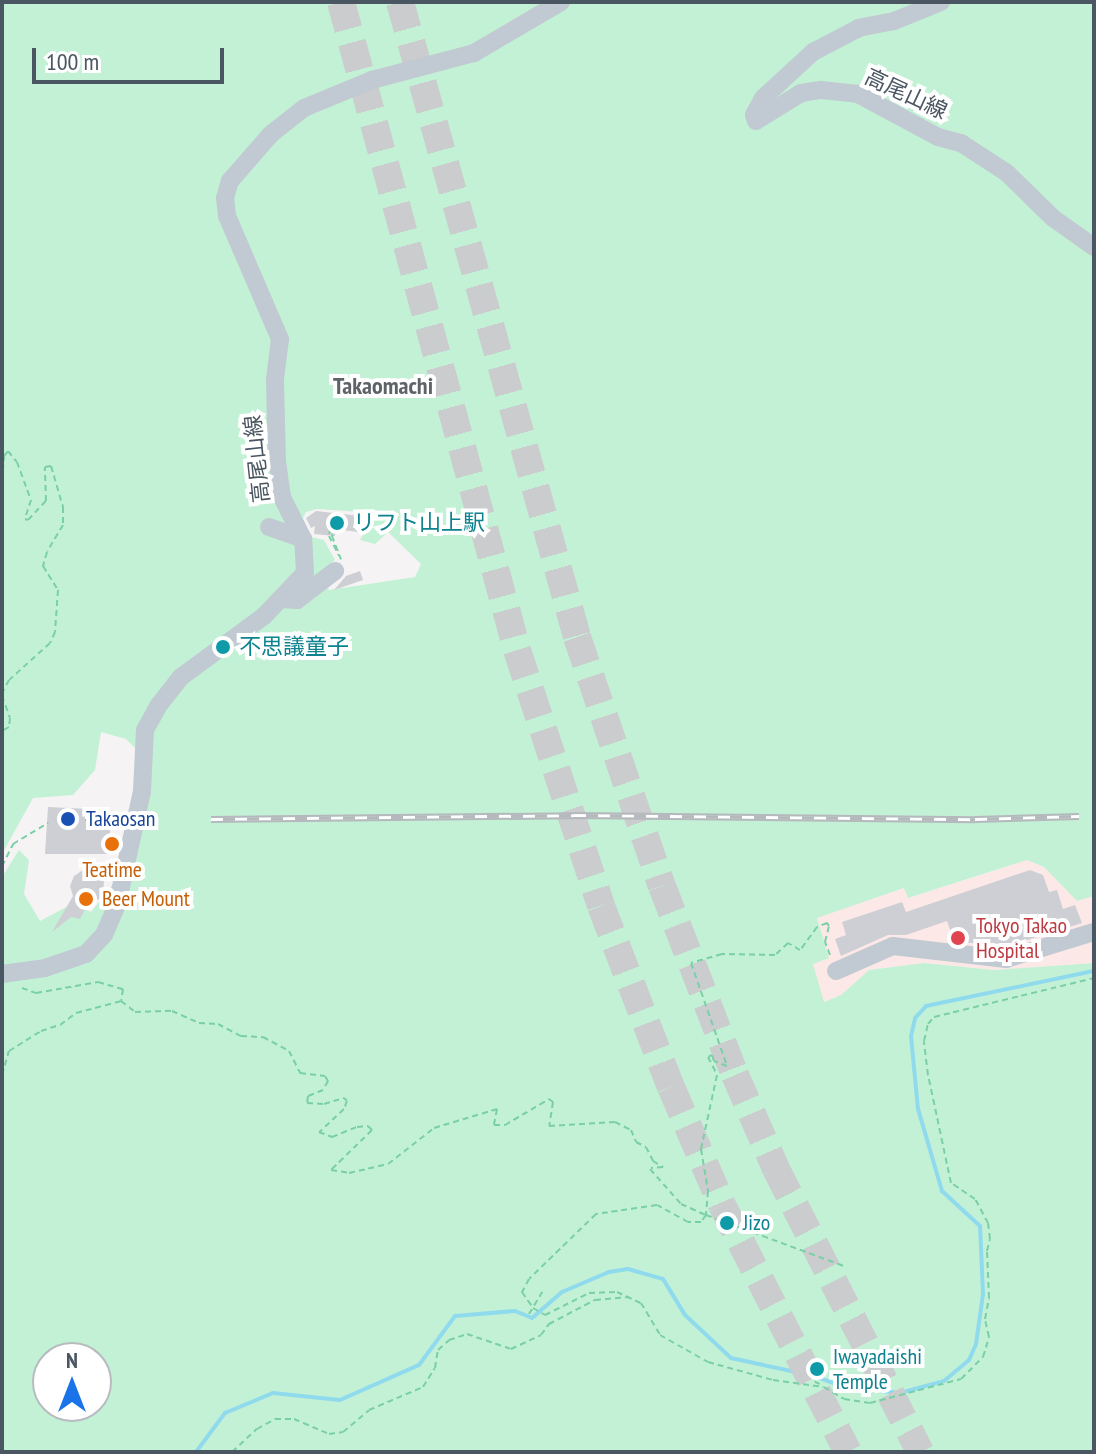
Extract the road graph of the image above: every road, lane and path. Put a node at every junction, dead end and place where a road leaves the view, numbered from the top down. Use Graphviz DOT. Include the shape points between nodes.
graph roads {
  1 [pos="561,2"];
  2 [pos="941,2"];
  3 [pos="1094,247"];
  4 [pos="2,481"];
  5 [pos="337,518"];
  6 [pos="336,525"];
  7 [pos="269,527"];
  8 [pos="303,539"];
  9 [pos="339,559"];
  10 [pos="281,599"];
  11 [pos="2,694"];
  12 [pos="2,731"];
  13 [pos="48,823"];
  14 [pos="2,866"];
  15 [pos="1094,932"];
  16 [pos="825,942"];
  17 [pos="836,971"];
  18 [pos="1094,978"];
  19 [pos="8,979"];
  20 [pos="121,1001"];
  21 [pos="2,1075"];
  22 [pos="2,1104"];
  23 [pos="2,1124"];
  24 [pos="706,1215"];
  25 [pos="844,1266"];
  26 [pos="542,1292"];
  27 [pos="630,1297"];
  28 [pos="533,1308"];
  29 [pos="529,1314"];
  30 [pos="816,1371"];
  31 [pos="824,1387"];
  32 [pos="232,1452"];
  1 -- 8 [label="lane, 高尾山線" via="474,53 372,80 304,108 271,134 230,181 227,216 280,339 275,379 277,463 282,497"];
  2 -- 3 [label="lane, 高尾山線" via="859,28 813,52 763,98 756,121 801,93 858,94 972,150"];
  4 -- 11 [label="path" via="8,451 31,500 28,520 46,501 45,467 51,466 63,525 43,566 58,590 55,632"];
  5 -- 9 [label="path" via="331,518 329,536"];
  6 -- 9 [label="path" via="332,536"];
  7 -- 8 [label="lane"];
  8 -- 10 [label="lane, 高尾山線" via="305,573"];
  9 -- 10 [label="lane" via="297,600"];
  10 -- 19 [label="lane, 高尾山線" via="181,677 145,730 142,791 117,905 104,935 86,954"];
  11 -- 12 [label="path" via="10,718"];
  13 -- 14 [label="path" via="13,844"];
  15 -- 17 [label="lane" via="1006,959 893,946"];
  16 -- 24 [label="path" via="827,923 817,927 800,950 788,943 775,955 722,954 691,963 727,1066 708,1057 717,1075 701,1149"];
  18 -- 31 [label="path" via="934,1017 928,1024 928,1075 951,1183 975,1199 988,1223 989,1337 983,1357 961,1379 870,1403 844,1399"];
  19 -- 20 [label="path" via="36,993 98,982 123,989"];
  20 -- 21 [label="path" via="76,1013 41,1031 9,1051"];
  20 -- 24 [label="path" via="135,1012 172,1011 241,1036 263,1037 289,1051 300,1073 325,1076 323,1090 308,1096 307,1103 347,1101 319,1132 332,1137 357,1127 372,1130 331,1170 349,1173 388,1164 434,1128 497,1109 494,1125 505,1125 549,1099 549,1126 615,1122 631,1130 636,1142 663,1167 651,1172 681,1204"];
  22 -- 23 [label="path"];
  24 -- 25 [label="path"];
  24 -- 28 [label="path" via="701,1222 688,1222 657,1205 596,1214 529,1279 522,1292"];
  26 -- 28 [label="path"];
  27 -- 28 [label="path" via="607,1290 545,1315"];
  27 -- 31 [label="path" via="641,1303 660,1335 708,1362"];
  27 -- 32 [label="path" via="595,1300 511,1349 467,1334 449,1340 438,1350 423,1387 369,1410 343,1432 329,1434 294,1419 275,1419"];
  28 -- 29 [label="path"];
  30 -- 31 [label="path" via="815,1382"];
}
